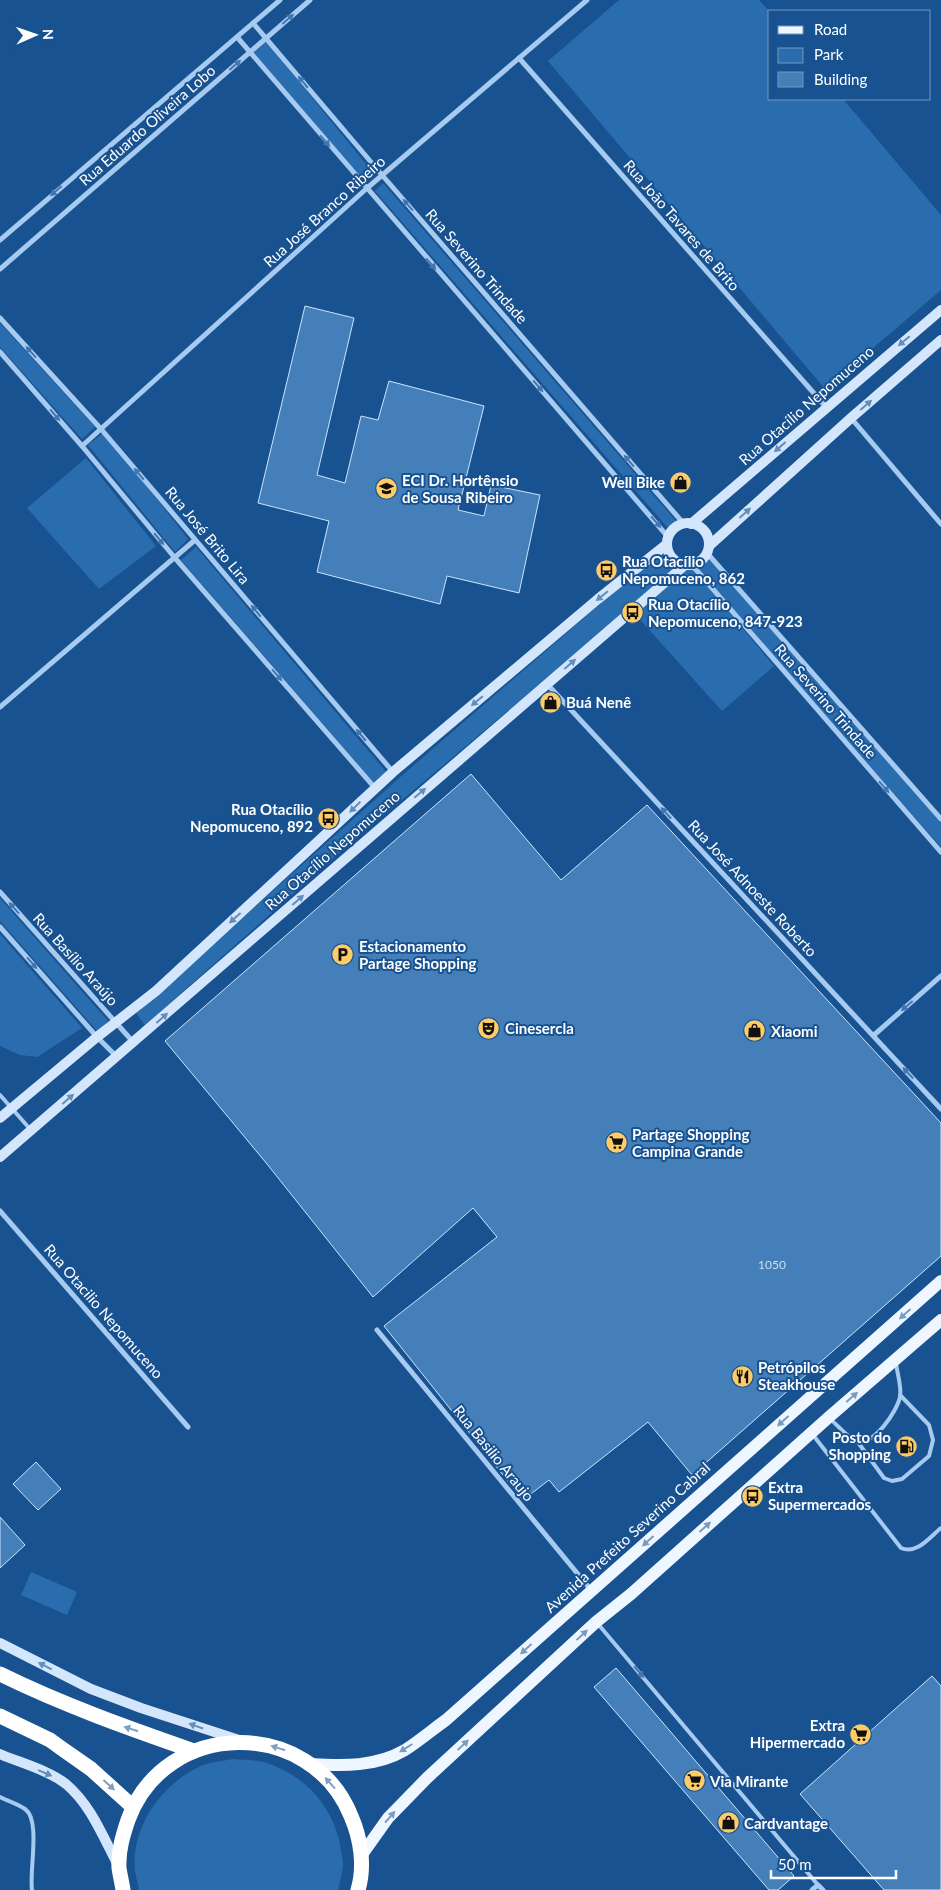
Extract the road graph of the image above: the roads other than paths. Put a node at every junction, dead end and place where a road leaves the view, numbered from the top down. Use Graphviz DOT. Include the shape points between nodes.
graph roads {
  1 [pos="280,0"];
  2 [pos="310,0"];
  3 [pos="586,0"];
  4 [pos="254,23"];
  5 [pos="236,37"];
  6 [pos="266,38"];
  7 [pos="249,53"];
  8 [pos="519,58"];
  9 [pos="382,175"];
  10 [pos="366,189"];
  11 [pos="0,240"];
  12 [pos="0,269"];
  13 [pos="941,310"];
  14 [pos="0,318"];
  15 [pos="941,340"];
  16 [pos="0,352"];
  17 [pos="826,407"];
  18 [pos="851,418"];
  19 [pos="101,429"];
  20 [pos="82,446"];
  21 [pos="688,524"];
  22 [pos="941,524"];
  23 [pos="195,540"];
  24 [pos="668,541"];
  25 [pos="708,549"];
  26 [pos="175,558"];
  27 [pos="688,565"];
  28 [pos="547,684"];
  29 [pos="0,707"];
  30 [pos="392,772"];
  31 [pos="375,788"];
  32 [pos="941,820"];
  33 [pos="941,852"];
  34 [pos="0,892"];
  35 [pos="0,926"];
  36 [pos="941,976"];
  37 [pos="116,1023"];
  38 [pos="874,1036"];
  39 [pos="97,1037"];
  40 [pos="134,1042"];
  41 [pos="116,1056"];
  42 [pos="0,1096"];
  43 [pos="12,1109"];
  44 [pos="941,1109"];
  45 [pos="0,1118"];
  46 [pos="32,1131"];
  47 [pos="1,1154"];
  48 [pos="0,1211"];
  49 [pos="941,1281"];
  50 [pos="941,1320"];
  51 [pos="377,1330"];
  52 [pos="896,1359"];
  53 [pos="900,1395"];
  54 [pos="829,1417"];
  55 [pos="188,1427"];
  56 [pos="811,1433"];
  57 [pos="857,1441"];
  58 [pos="941,1528"];
  59 [pos="592,1591"];
  60 [pos="596,1622"];
  61 [pos="0,1642"];
  62 [pos="0,1674"];
  63 [pos="0,1716"];
  64 [pos="242,1741"];
  65 [pos="194,1751"];
  66 [pos="0,1754"];
  67 [pos="311,1764"];
  68 [pos="0,1797"];
  69 [pos="133,1807"];
  70 [pos="362,1856"];
  71 [pos="119,1868"];
  72 [pos="818,1885"];
  73 [pos="32,1890"];
  74 [pos="123,1890"];
  75 [pos="358,1890"];
  76 [pos="812,1890"];
  77 [pos="823,1890"];
  1 -- 4 [label="street, Rua Eduardo Oliveira Lobo"];
  6 -- 2 [label="street, Rua Eduardo Oliveira Lobo, one-way"];
  3 -- 8 [label="street, Rua José Branco Ribeiro"];
  4 -- 5 [label="street, Rua Eduardo Oliveira Lobo"];
  4 -- 6 [label="street, Rua Severino Trindade"];
  5 -- 7 [label="street"];
  5 -- 11 [label="street, Rua Eduardo Oliveira Lobo, one-way"];
  6 -- 7 [label="street, Rua Eduardo Oliveira Lobo"];
  9 -- 6 [label="street, Rua Severino Trindade, one-way"];
  7 -- 10 [label="street, one-way"];
  12 -- 7 [label="street, Rua Eduardo Oliveira Lobo, one-way"];
  8 -- 9 [label="street, Rua José Branco Ribeiro"];
  8 -- 17 [label="street, Rua João Tavares de Brito"];
  9 -- 10 [label="street, Rua José Branco Ribeiro"];
  21 -- 9 [label="street, Rua Severino Trindade, one-way"];
  10 -- 19 [label="street, Rua José Branco Ribeiro"];
  10 -- 24 [label="street, one-way"];
  13 -- 17 [label="street, Rua Otacílio Nepomuceno, one-way"];
  19 -- 14 [label="street, Rua José Brito Lira, one-way"];
  18 -- 15 [label="street, one-way"];
  16 -- 20 [label="street, one-way"];
  17 -- 21 [label="street, Rua Otacílio Nepomuceno, one-way"];
  18 -- 22 [label="street"];
  25 -- 18 [label="street, one-way"];
  19 -- 20 [label="street, Rua José Branco Ribeiro"];
  23 -- 19 [label="street, Rua José Brito Lira, one-way"];
  20 -- 26 [label="street, one-way"];
  21 -- 24 [label="street" via="678,526"];
  21 -- 25 [label="street" via="706,534"];
  23 -- 26 [label="street"];
  30 -- 23 [label="street, Rua José Brito Lira, one-way"];
  24 -- 27 [label="street" via="670,555 679,563"];
  24 -- 30 [label="street, Rua Otacílio Nepomuceno, one-way"];
  25 -- 27 [label="street" via="698,563"];
  25 -- 32 [label="street, Rua Severino Trindade"];
  26 -- 29 [label="street"];
  26 -- 31 [label="street, one-way"];
  28 -- 27 [label="street, Rua Otacílio Nepomuceno, one-way"];
  27 -- 33 [label="street, Rua Severino Trindade, one-way"];
  38 -- 28 [label="street, Rua José Adnoeste Roberto, one-way"];
  40 -- 28 [label="street, Rua Otacílio Nepomuceno, one-way"];
  30 -- 31 [label="street, Rua Otacílio Nepomuceno"];
  31 -- 37 [label="street, Rua Otacílio Nepomuceno, one-way" via="163,984"];
  37 -- 34 [label="street, Rua Basílio Araújo, one-way"];
  35 -- 39 [label="street, one-way"];
  36 -- 38 [label="street, one-way"];
  37 -- 39 [label="street, Rua Otacílio Nepomuceno"];
  37 -- 40 [label="street, Rua Basílio Araújo"];
  44 -- 38 [label="street, Rua José Adnoeste Roberto, one-way"];
  39 -- 41 [label="street"];
  39 -- 43 [label="street, Rua Otacílio Nepomuceno"];
  40 -- 41 [label="street, Rua Otacílio Nepomuceno"];
  46 -- 41 [label="street, Rua Otacílio Nepomuceno, one-way"];
  42 -- 43 [label="lane"];
  43 -- 45 [label="street, Rua Otacílio Nepomuceno"];
  43 -- 46 [label="lane"];
  46 -- 47 [label="street, Rua Otacílio Nepomuceno"];
  48 -- 55 [label="street, Rua Otacilio Nepomuceno"];
  49 -- 59 [label="main road, Avenida Prefeito Severino Cabral, one-way"];
  50 -- 52 [label="main road"];
  51 -- 59 [label="street, Rua Basilio Araujo"];
  52 -- 53 [label="lane"];
  54 -- 52 [label="main road, one-way"];
  53 -- 57 [label="lane" via="896,1411 881,1429 865,1441"];
  53 -- 57 [label="lane" via="929,1425 933,1440 929,1456 902,1479 892,1481 884,1478"];
  54 -- 56 [label="main road"];
  54 -- 57 [label="lane"];
  56 -- 58 [label="lane" via="901,1548 915,1550"];
  60 -- 56 [label="main road, one-way"];
  59 -- 67 [label="main road, Avenida Prefeito Severino Cabral, one-way" via="446,1720 404,1750 378,1761 344,1766"];
  70 -- 60 [label="main road, one-way" via="388,1818 427,1778"];
  60 -- 72 [label="lane, one-way"];
  64 -- 61 [label="street, one-way" via="91,1689"];
  65 -- 62 [label="highway, one-way" via="112,1723"];
  63 -- 69 [label="highway, one-way" via="50,1740 91,1769"];
  64 -- 65 [label="highway"];
  67 -- 64 [label="highway, one-way" via="290,1752"];
  65 -- 69 [label="highway" via="170,1764 149,1784"];
  66 -- 71 [label="street, one-way" via="53,1776 66,1785 91,1813"];
  70 -- 67 [label="highway, one-way" via="357,1829 346,1804 331,1782"];
  68 -- 73 [label="lane" via="26,1809 32,1816"];
  69 -- 71 [label="highway" via="122,1836"];
  70 -- 75 [label="highway"];
  71 -- 74 [label="highway"];
  72 -- 76 [label="street"];
  72 -- 77 [label="street"];
}
